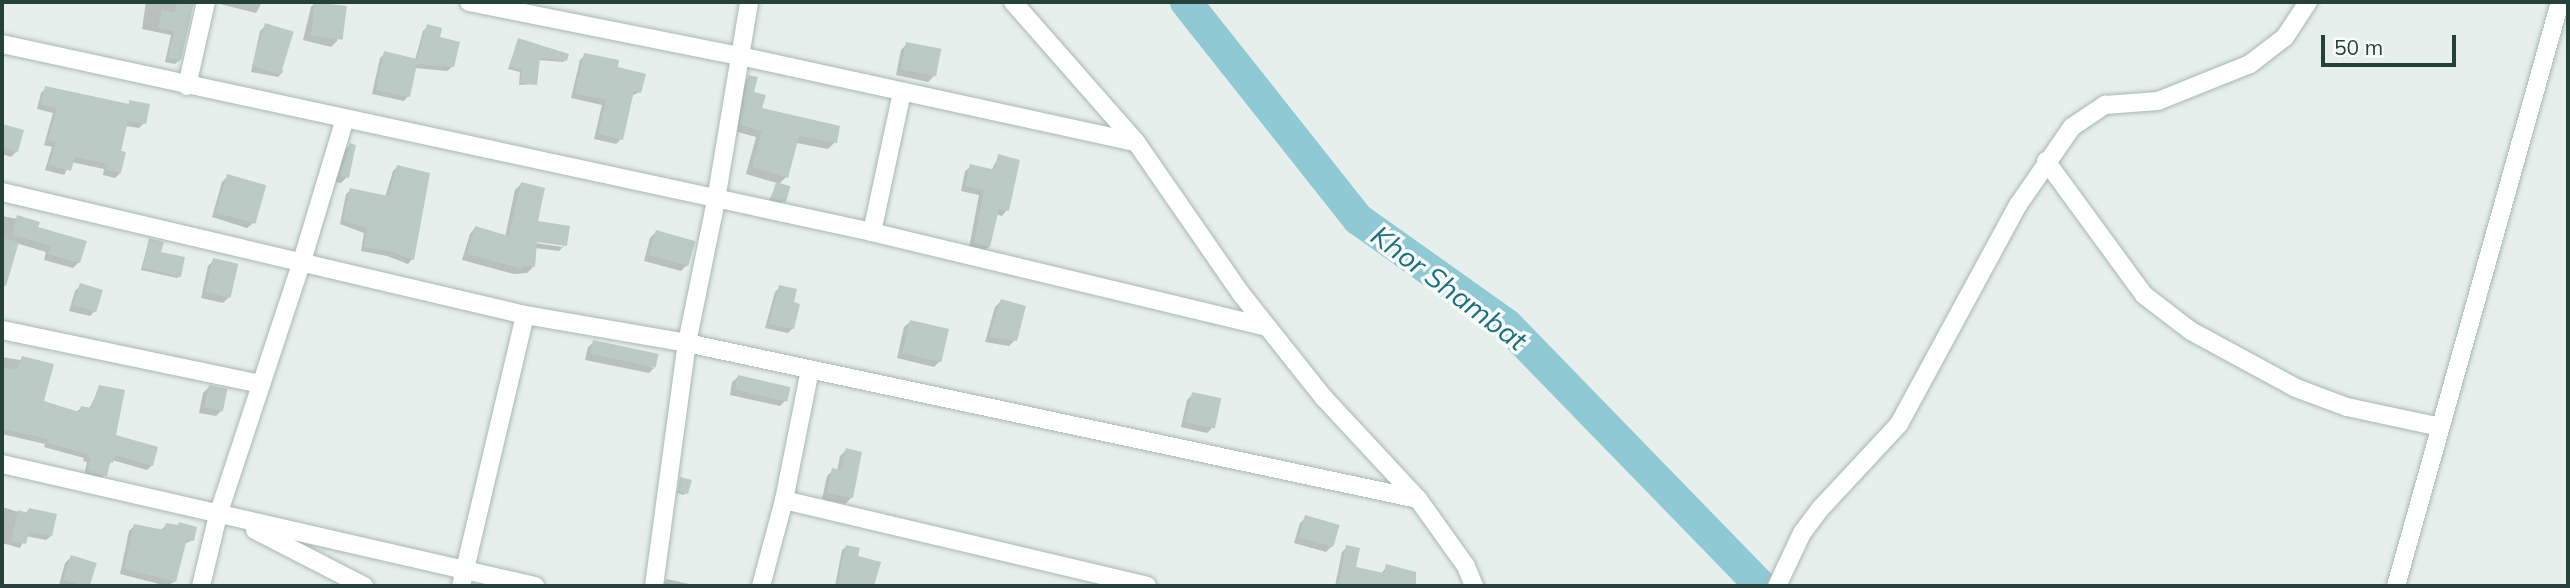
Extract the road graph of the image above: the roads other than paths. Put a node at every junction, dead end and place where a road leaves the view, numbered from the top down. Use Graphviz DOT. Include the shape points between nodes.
graph roads {
  1 [pos="206,2"];
  2 [pos="469,2"];
  3 [pos="750,2"];
  4 [pos="1013,2"];
  5 [pos="2308,2"];
  6 [pos="2560,2"];
  7 [pos="2,44"];
  8 [pos="740,55"];
  9 [pos="187,86"];
  10 [pos="902,92"];
  11 [pos="345,118"];
  12 [pos="1136,142"];
  13 [pos="2046,161"];
  14 [pos="2,192"];
  15 [pos="716,200"];
  16 [pos="872,232"];
  17 [pos="302,261"];
  18 [pos="525,315"];
  19 [pos="1267,327"];
  20 [pos="2,330"];
  21 [pos="687,343"];
  22 [pos="810,370"];
  23 [pos="261,384"];
  24 [pos="2440,427"];
  25 [pos="2,464"];
  26 [pos="1418,499"];
  27 [pos="784,500"];
  28 [pos="226,517"];
  29 [pos="463,578"];
  30 [pos="201,586"];
  31 [pos="364,586"];
  32 [pos="535,586"];
  33 [pos="654,586"];
  34 [pos="761,586"];
  35 [pos="1147,586"];
  36 [pos="1474,586"];
  37 [pos="1777,586"];
  38 [pos="2396,586"];
  1 -- 9 [label="street"];
  2 -- 8 [label="street"];
  3 -- 8 [label="street"];
  4 -- 12 [label="street"];
  5 -- 13 [label="street" via="2285,37 2250,64 2158,101 2105,105 2072,127"];
  6 -- 24 [label="street"];
  7 -- 9 [label="street"];
  8 -- 10 [label="street"];
  8 -- 15 [label="street"];
  9 -- 11 [label="street"];
  10 -- 12 [label="street"];
  10 -- 16 [label="street"];
  11 -- 15 [label="street"];
  11 -- 17 [label="street"];
  12 -- 19 [label="street"];
  13 -- 24 [label="street" via="2144,295 2191,331 2309,393 2347,407"];
  13 -- 37 [label="street" via="1899,424 1820,509 1802,533"];
  14 -- 17 [label="street"];
  15 -- 16 [label="street"];
  15 -- 21 [label="street"];
  16 -- 19 [label="street"];
  17 -- 18 [label="street"];
  17 -- 23 [label="street"];
  18 -- 21 [label="street"];
  18 -- 29 [label="street"];
  19 -- 26 [label="street" via="1324,398"];
  20 -- 23 [label="street"];
  21 -- 22 [label="street"];
  21 -- 33 [label="street"];
  22 -- 26 [label="street"];
  22 -- 27 [label="street"];
  23 -- 28 [label="street"];
  24 -- 38 [label="street"];
  25 -- 28 [label="street"];
  26 -- 36 [label="street" via="1466,566"];
  27 -- 34 [label="street"];
  27 -- 35 [label="street"];
  28 -- 29 [label="street"];
  28 -- 30 [label="street"];
  28 -- 31 [label="street"];
  29 -- 32 [label="street"];
}
